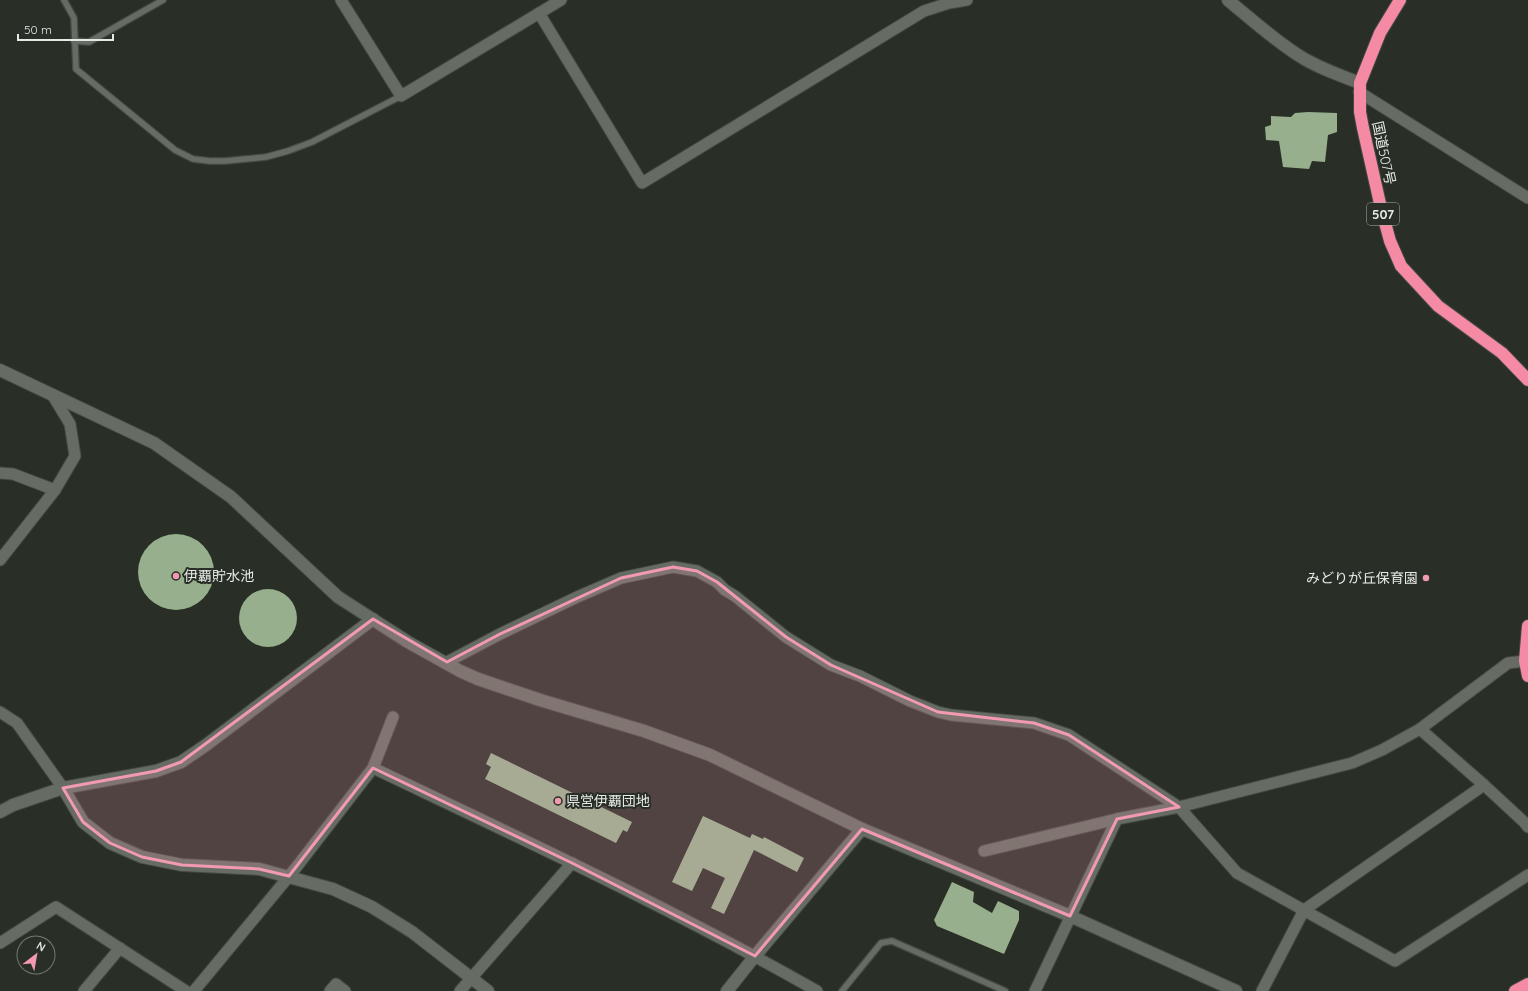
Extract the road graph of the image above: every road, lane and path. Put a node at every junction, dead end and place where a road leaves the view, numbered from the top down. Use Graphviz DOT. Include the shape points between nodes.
graph roads {
  1 [pos="64,0"];
  2 [pos="163,0"];
  3 [pos="341,0"];
  4 [pos="561,0"];
  5 [pos="968,0"];
  6 [pos="1228,0"];
  7 [pos="1400,0"];
  8 [pos="539,13"];
  9 [pos="74,41"];
  10 [pos="1360,88"];
  11 [pos="400,96"];
  12 [pos="1528,198"];
  13 [pos="0,370"];
  14 [pos="1528,380"];
  15 [pos="53,396"];
  16 [pos="0,473"];
  17 [pos="55,490"];
  18 [pos="0,560"];
  19 [pos="373,619"];
  20 [pos="1528,626"];
  21 [pos="1525,661"];
  22 [pos="447,662"];
  23 [pos="1528,676"];
  24 [pos="0,712"];
  25 [pos="393,718"];
  26 [pos="1420,729"];
  27 [pos="373,768"];
  28 [pos="1484,785"];
  29 [pos="63,788"];
  30 [pos="1179,807"];
  31 [pos="0,812"];
  32 [pos="1117,819"];
  33 [pos="1528,827"];
  34 [pos="862,829"];
  35 [pos="984,851"];
  36 [pos="572,863"];
  37 [pos="1528,875"];
  38 [pos="289,876"];
  39 [pos="1304,910"];
  40 [pos="1070,916"];
  41 [pos="0,943"];
  42 [pos="120,948"];
  43 [pos="754,956"];
  44 [pos="470,978"];
  45 [pos="1528,984"];
  46 [pos="84,991"];
  47 [pos="186,991"];
  48 [pos="194,991"];
  49 [pos="330,991"];
  50 [pos="345,991"];
  51 [pos="460,991"];
  52 [pos="488,991"];
  53 [pos="727,991"];
  54 [pos="817,991"];
  55 [pos="842,991"];
  56 [pos="1005,991"];
  57 [pos="1035,991"];
  58 [pos="1236,991"];
  59 [pos="1262,991"];
  60 [pos="1515,991"];
  1 -- 9 [label="lane" via="74,18"];
  2 -- 9 [label="lane" via="89,42"];
  3 -- 11 [label="street"];
  4 -- 8 [label="street"];
  5 -- 8 [label="street" via="949,2 924,11 642,182"];
  6 -- 10 [label="street" via="1299,56"];
  7 -- 10 [label="highway, 国道507号 / 507" via="1380,33"];
  8 -- 11 [label="street"];
  9 -- 11 [label="lane" via="76,69 175,150 193,159 225,161 266,157 288,151 312,142"];
  10 -- 12 [label="street"];
  10 -- 14 [label="highway, 国道507号 / 507" via="1362,128 1390,241 1401,266 1438,306 1502,353"];
  13 -- 15 [label="street"];
  15 -- 17 [label="street" via="70,424 74,456"];
  15 -- 19 [label="street" via="154,443 231,497 338,597"];
  16 -- 17 [label="street" via="13,474"];
  17 -- 18 [label="street"];
  19 -- 22 [label="street" via="408,642"];
  19 -- 29 [label="street" via="181,762 156,771"];
  20 -- 21 [label="highway"];
  21 -- 23 [label="highway"];
  21 -- 26 [label="street" via="1508,664"];
  22 -- 30 [label="street" via="500,634 621,578 673,567 697,571 717,582 786,637 831,665 938,712 1034,723 1069,734"];
  22 -- 34 [label="street" via="478,679 644,730 710,755"];
  24 -- 29 [label="street" via="17,723"];
  25 -- 27 [label="street"];
  26 -- 28 [label="street"];
  26 -- 30 [label="street" via="1352,763"];
  27 -- 36 [label="street"];
  27 -- 38 [label="street"];
  28 -- 33 [label="street"];
  28 -- 39 [label="street"];
  29 -- 31 [label="street"];
  29 -- 38 [label="street" via="83,822 110,843 142,857 182,865 259,869"];
  30 -- 32 [label="street"];
  30 -- 39 [label="street" via="1237,873"];
  32 -- 35 [label="street"];
  32 -- 40 [label="street"];
  34 -- 40 [label="street"];
  34 -- 43 [label="street"];
  36 -- 43 [label="street"];
  36 -- 44 [label="street"];
  37 -- 39 [label="street" via="1395,961"];
  38 -- 44 [label="street" via="333,889 372,907 412,932"];
  38 -- 48 [label="street"];
  39 -- 59 [label="street"];
  40 -- 57 [label="street"];
  40 -- 58 [label="street"];
  41 -- 42 [label="street" via="56,906"];
  42 -- 46 [label="street"];
  42 -- 47 [label="street"];
  43 -- 53 [label="street"];
  43 -- 54 [label="street"];
  44 -- 51 [label="street"];
  44 -- 52 [label="street"];
  45 -- 60 [label="highway"];
  49 -- 50 [label="street" via="336,984"];
  55 -- 56 [label="lane" via="881,943 892,941"];
}
